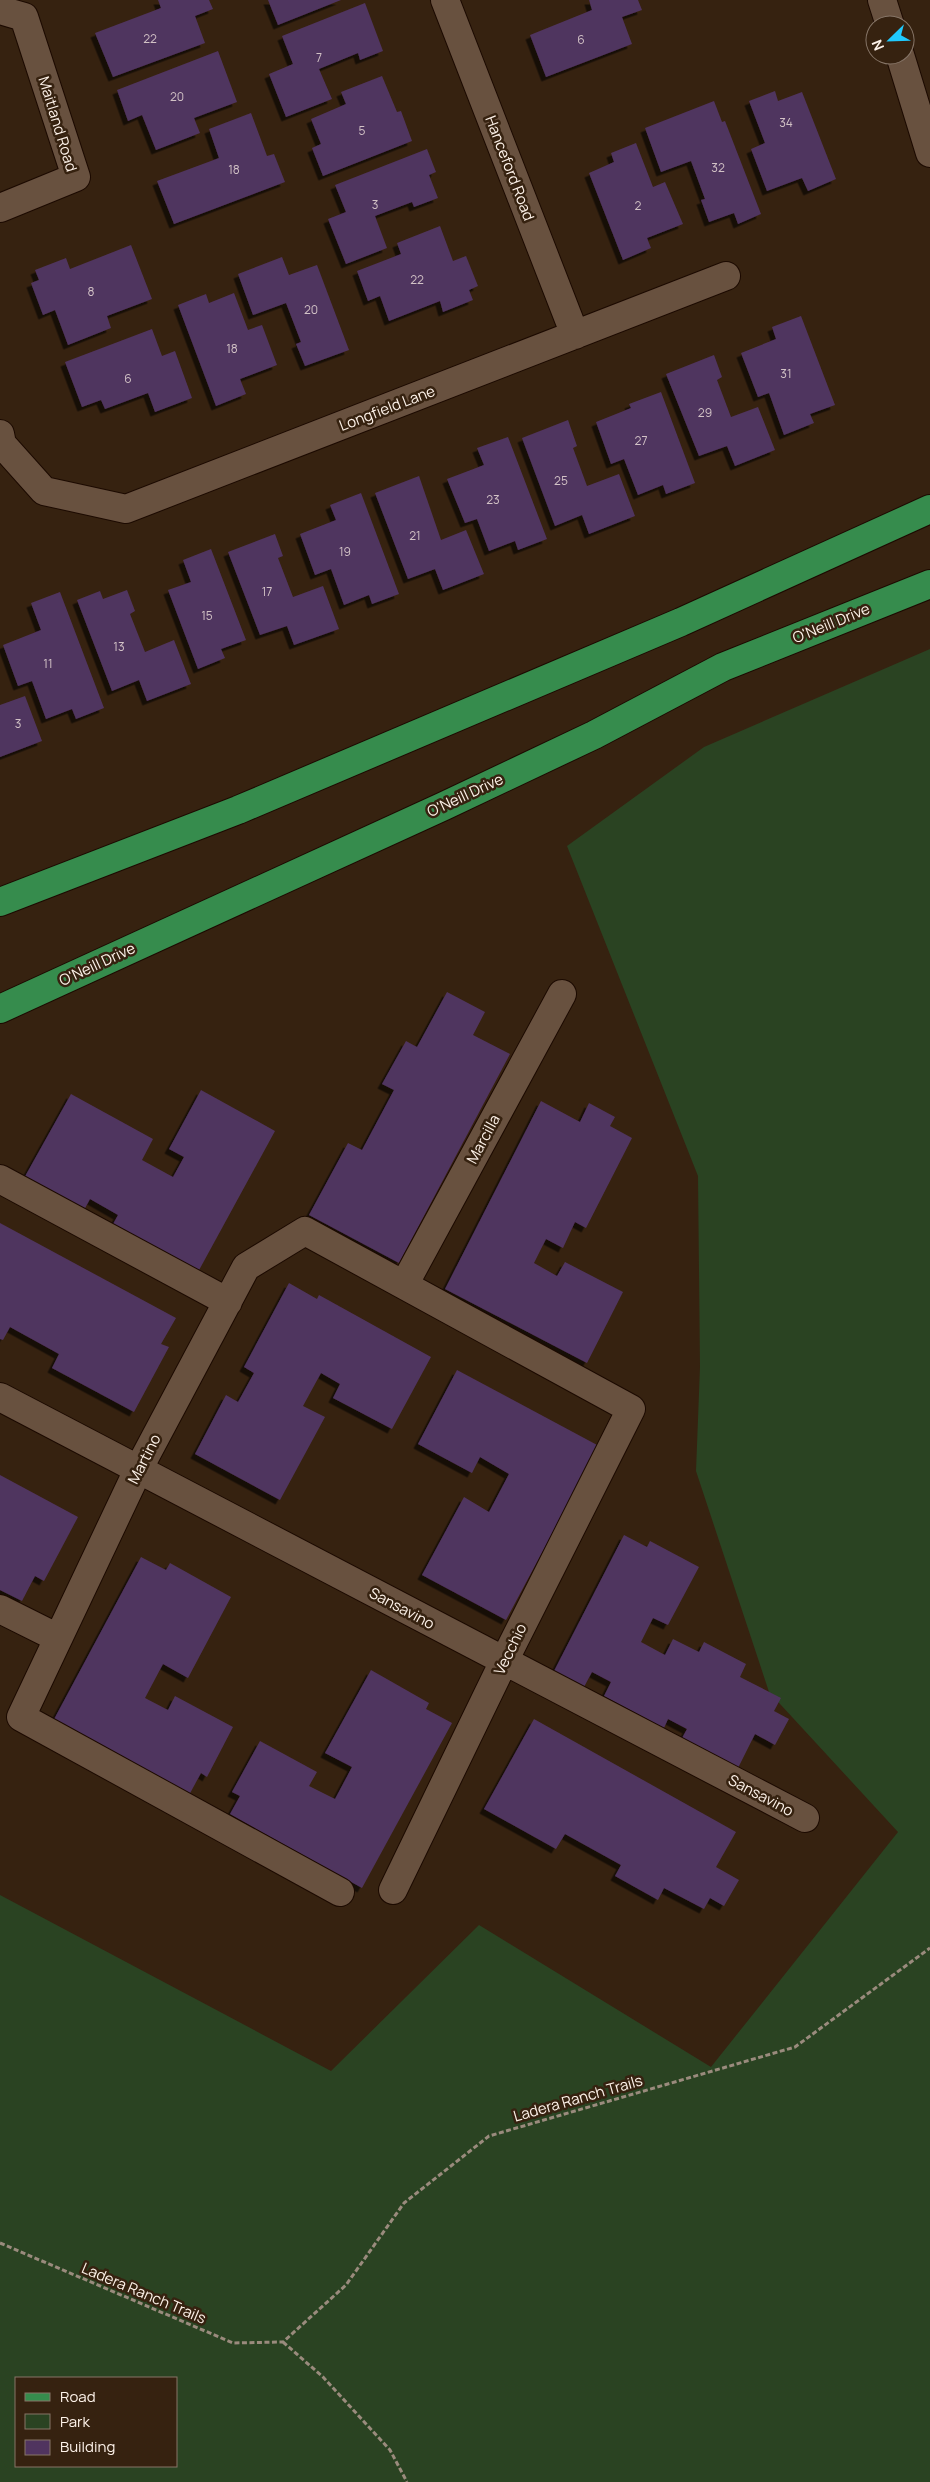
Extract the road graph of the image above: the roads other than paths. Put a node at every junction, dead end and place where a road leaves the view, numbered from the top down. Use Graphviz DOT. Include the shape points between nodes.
graph roads {
  1 [pos="445,0"];
  2 [pos="882,0"];
  3 [pos="0,10"];
  4 [pos="887,15"];
  5 [pos="903,65"];
  6 [pos="930,153"];
  7 [pos="0,208"];
  8 [pos="726,276"];
  9 [pos="575,335"];
  10 [pos="0,434"];
  11 [pos="930,509"];
  12 [pos="930,584"];
  13 [pos="0,902"];
  14 [pos="562,994"];
  15 [pos="0,1009"];
  16 [pos="0,1179"];
  17 [pos="404,1285"];
  18 [pos="228,1302"];
  19 [pos="0,1397"];
  20 [pos="138,1470"];
  21 [pos="0,1609"];
  22 [pos="58,1638"];
  23 [pos="504,1661"];
  24 [pos="804,1818"];
  25 [pos="394,1890"];
  26 [pos="340,1892"];
  1 -- 9 [label="street, Hanceford Road"];
  2 -- 4 [label="street"];
  3 -- 7 [label="street, Maitland Road" via="24,17 76,177"];
  5 -- 6 [label="street"];
  8 -- 9 [label="street, Longfield Lane"];
  9 -- 10 [label="street, Longfield Lane" via="126,509 44,491 2,444"];
  11 -- 13 [label="main road" via="681,622 247,806"];
  12 -- 15 [label="main road, O'Neill Drive" via="723,667 444,806"];
  14 -- 17 [label="street, Marcilla"];
  16 -- 18 [label="street"];
  17 -- 18 [label="street, Martino" via="305,1231 246,1267"];
  17 -- 23 [label="street, Vecchio" via="631,1409"];
  18 -- 20 [label="street, Martino"];
  19 -- 20 [label="street, Sansavino"];
  20 -- 22 [label="street, Martino"];
  20 -- 23 [label="street, Sansavino"];
  21 -- 22 [label="street"];
  22 -- 26 [label="street, Martino" via="21,1716"];
  23 -- 24 [label="street, Sansavino"];
  23 -- 25 [label="street, Vecchio"];
}
